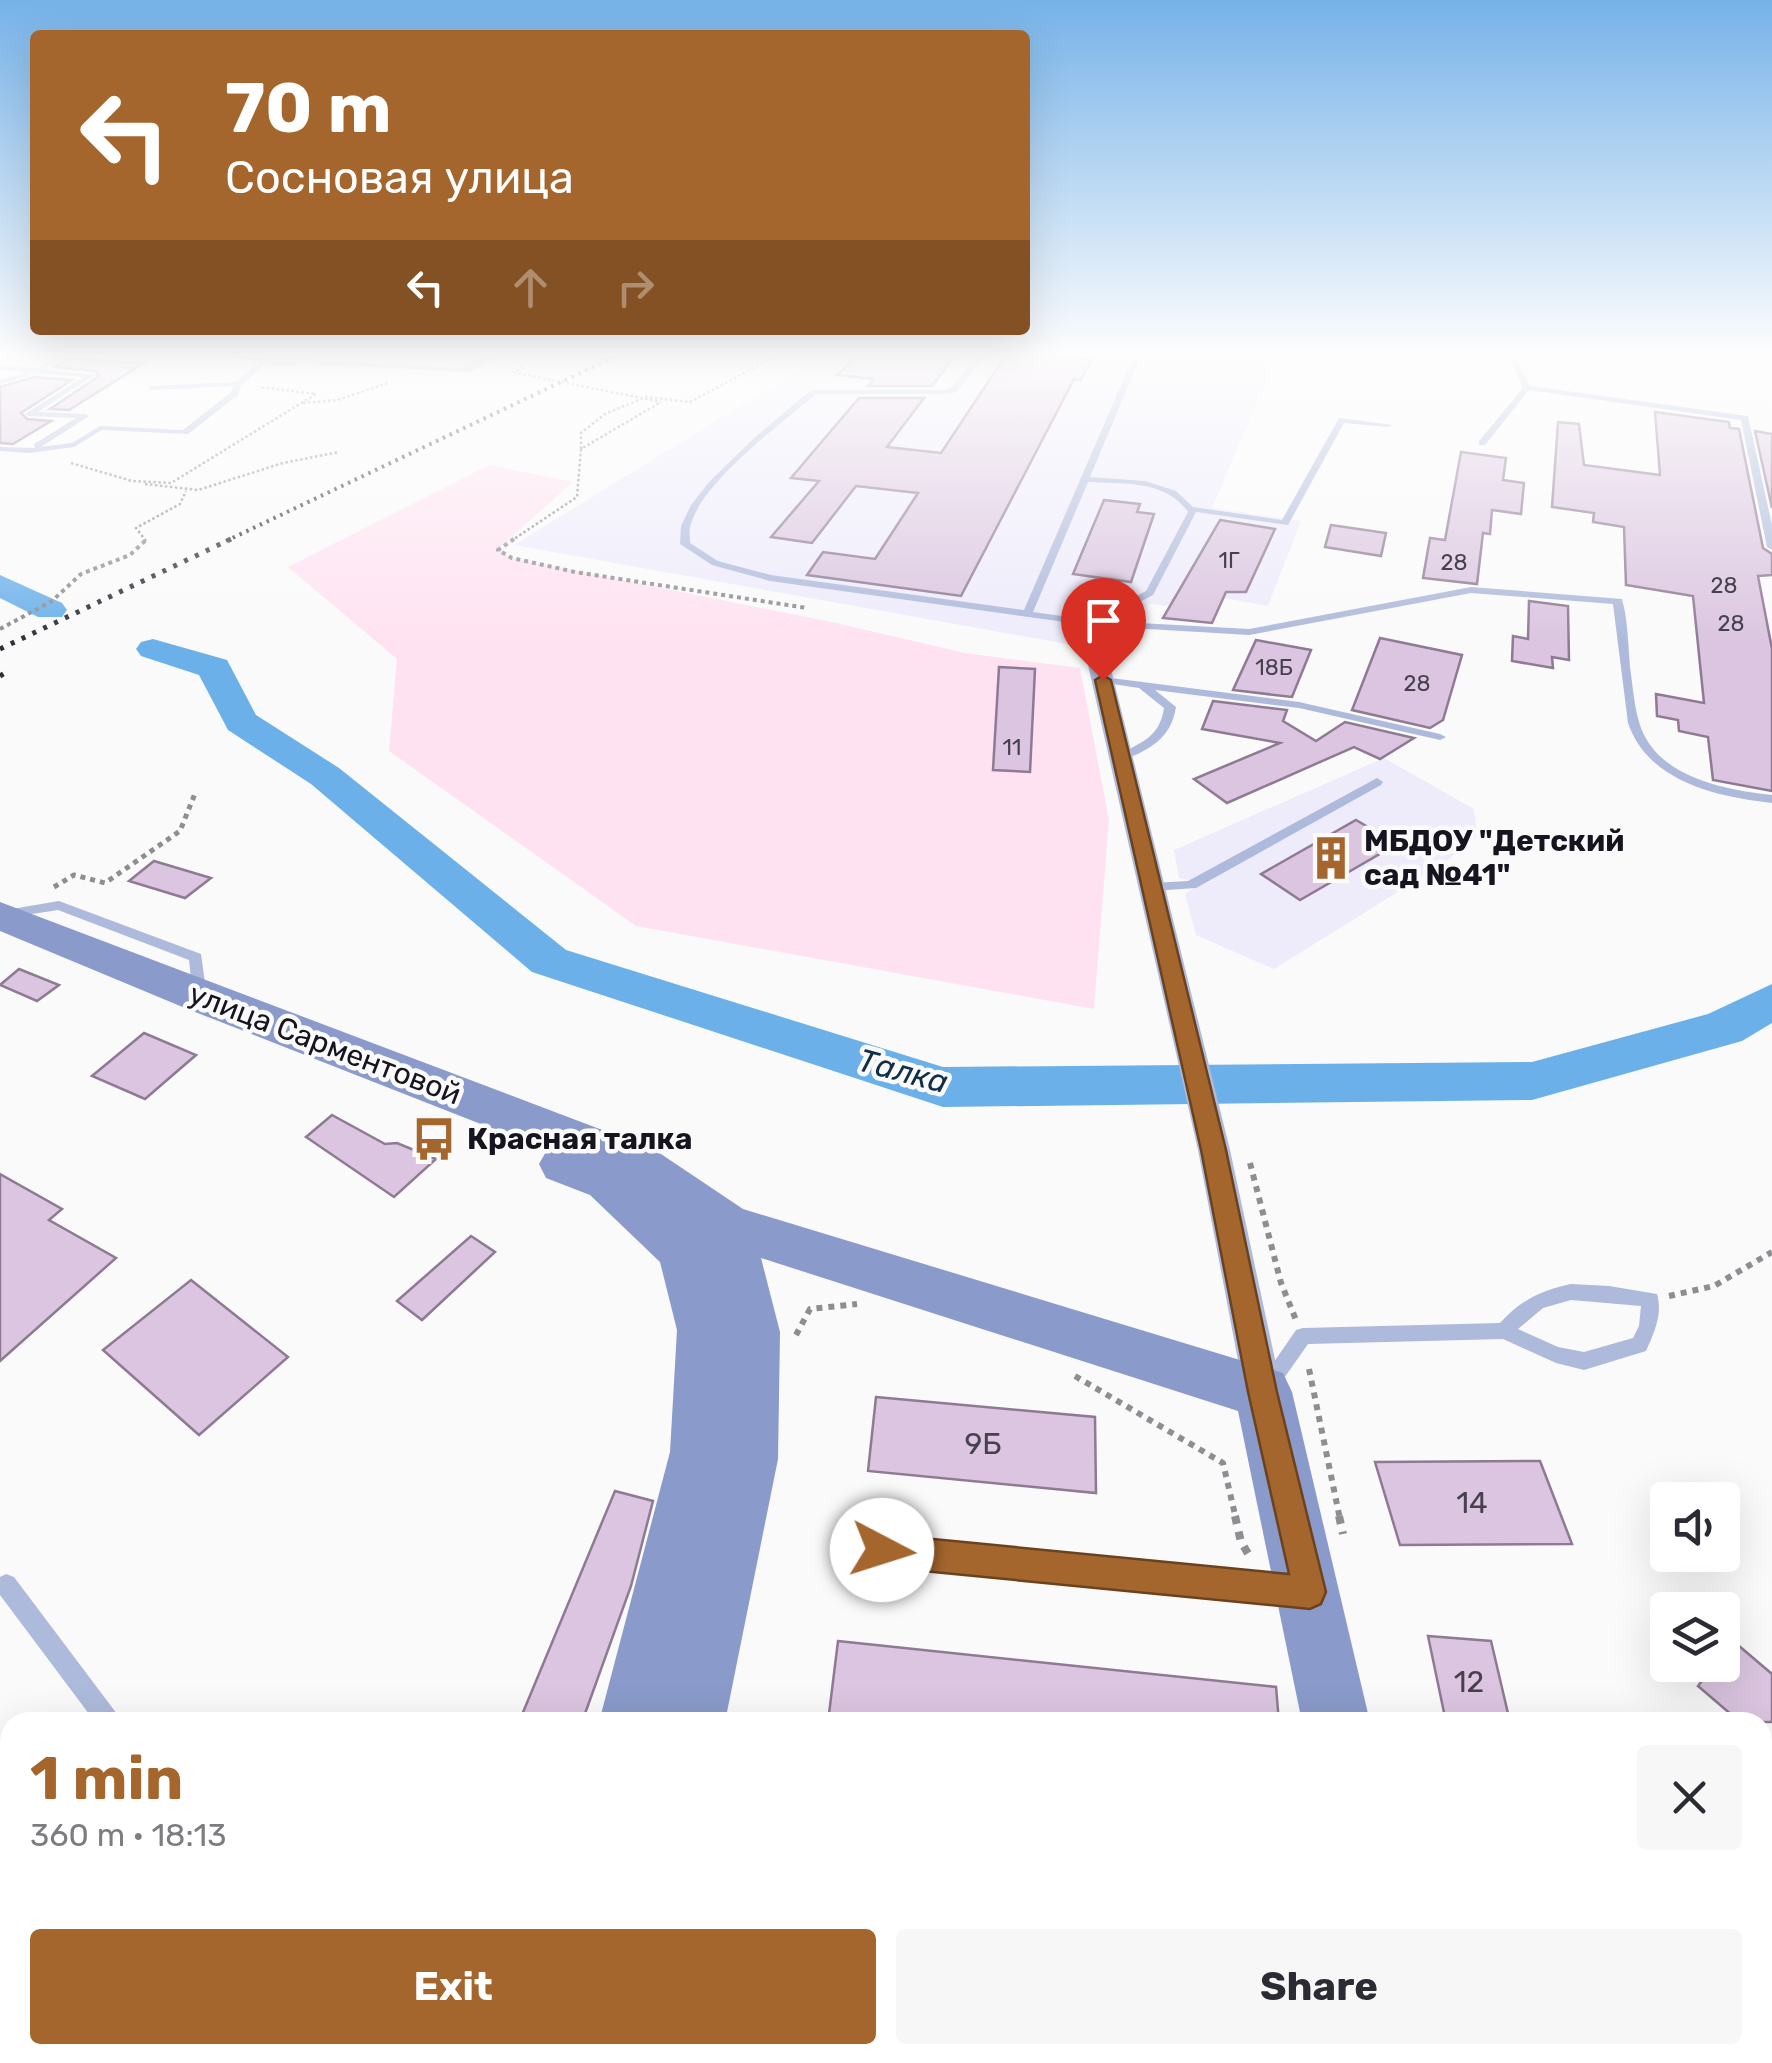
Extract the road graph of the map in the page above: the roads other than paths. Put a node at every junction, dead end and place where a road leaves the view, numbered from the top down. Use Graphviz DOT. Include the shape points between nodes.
graph roads {
  1 [pos="747,451"];
  2 [pos="1098,451"];
  3 [pos="1325,451"];
  4 [pos="1752,451"];
  5 [pos="1086,480"];
  6 [pos="1191,509"];
  7 [pos="1772,546"];
  8 [pos="1028,616"];
  9 [pos="1092,623"];
  10 [pos="1101,673"];
  11 [pos="1139,685"];
  12 [pos="1440,737"];
  13 [pos="1121,757"];
  14 [pos="1377,782"];
  15 [pos="1772,800"];
  16 [pos="1152,887"];
  17 [pos="0,915"];
  18 [pos="0,940"];
  19 [pos="727,1226"];
  20 [pos="1504,1330"];
  21 [pos="1262,1392"];
  22 [pos="844,1547"];
  23 [pos="6,1586"];
  24 [pos="1289,1589"];
  25 [pos="101,1712"];
  26 [pos="636,1712"];
  27 [pos="692,1712"];
  28 [pos="1332,1712"];
  1 -- 8 [label="lane" via="692,506 682,533 697,554 770,578"];
  2 -- 5 [label="lane"];
  3 -- 6 [label="lane" via="1286,523"];
  4 -- 7 [label="lane"];
  5 -- 6 [label="lane" via="1160,487"];
  5 -- 8 [label="lane"];
  6 -- 9 [label="lane" via="1150,593"];
  8 -- 9 [label="lane"];
  9 -- 10 [label="lane"];
  9 -- 15 [label="lane" via="1249,632 1470,590 1618,601 1636,731 1671,772 1740,797"];
  10 -- 11 [label="lane"];
  10 -- 13 [label="street"];
  11 -- 12 [label="lane" via="1299,704"];
  11 -- 13 [label="lane" via="1170,707 1169,726"];
  13 -- 16 [label="street"];
  14 -- 16 [label="lane" via="1191,885"];
  16 -- 21 [label="street"];
  17 -- 19 [label="main road, улица Сарментовой" via="637,1164"];
  18 -- 26 [label="main road, улица Сарментовой" via="608,1181 683,1251 705,1330 700,1452"];
  19 -- 21 [label="main road, улица Сарментовой"];
  19 -- 27 [label="main road" via="752,1332 748,1460"];
  20 -- 20 [label="lane" via="1556,1356 1584,1361 1639,1345 1652,1300 1573,1290 1522,1306"];
  20 -- 21 [label="lane" via="1303,1336"];
  21 -- 24 [label="main road"];
  22 -- 24 [label="lane"];
  23 -- 25 [label="lane"];
  24 -- 28 [label="main road"];
}
